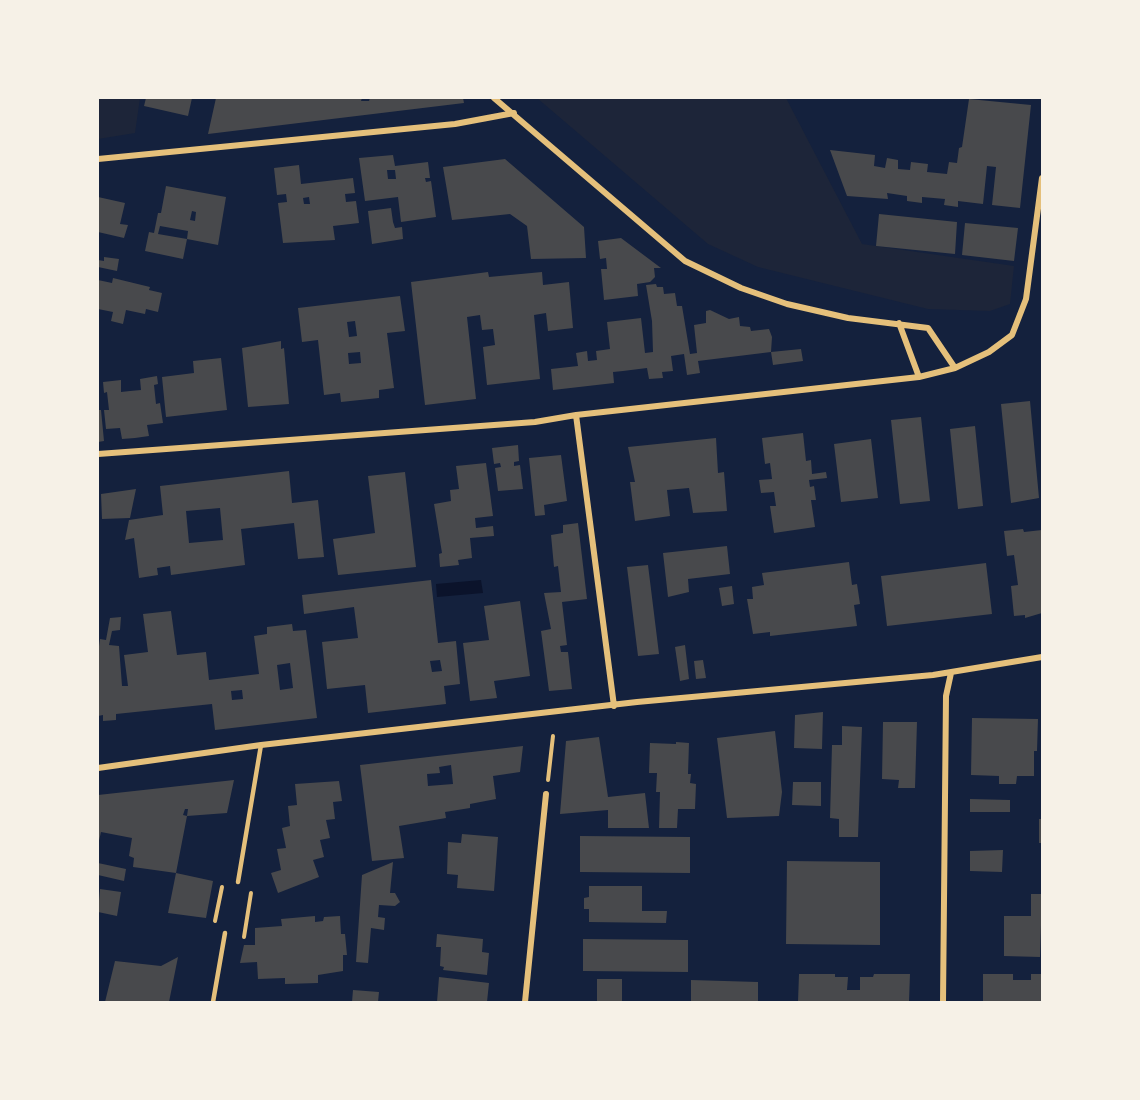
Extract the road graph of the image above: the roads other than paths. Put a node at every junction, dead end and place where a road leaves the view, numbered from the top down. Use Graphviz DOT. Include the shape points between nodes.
graph roads {
  1 [pos="494,98"];
  2 [pos="514,113"];
  3 [pos="98,159"];
  4 [pos="1042,178"];
  5 [pos="899,323"];
  6 [pos="955,368"];
  7 [pos="919,377"];
  8 [pos="576,415"];
  9 [pos="98,454"];
  10 [pos="1042,657"];
  11 [pos="951,673"];
  12 [pos="614,705"];
  13 [pos="261,745"];
  14 [pos="98,768"];
  15 [pos="546,794"];
  16 [pos="238,882"];
  17 [pos="225,933"];
  18 [pos="213,1002"];
  19 [pos="525,1002"];
  20 [pos="943,1002"];
  1 -- 2 [label="street"];
  2 -- 3 [label="street" via="455,124"];
  2 -- 5 [label="street" via="686,261 741,288 788,304 848,318"];
  4 -- 6 [label="street" via="1026,298 1011,335"];
  5 -- 6 [label="street" via="928,328"];
  5 -- 7 [label="street"];
  6 -- 7 [label="street"];
  7 -- 8 [label="street"];
  8 -- 9 [label="street" via="535,422"];
  8 -- 12 [label="street"];
  10 -- 11 [label="street"];
  11 -- 12 [label="street"];
  11 -- 20 [label="street" via="946,696"];
  12 -- 13 [label="street"];
  13 -- 14 [label="street"];
  13 -- 16 [label="lane"];
  15 -- 19 [label="street"];
  17 -- 18 [label="lane"];
}
